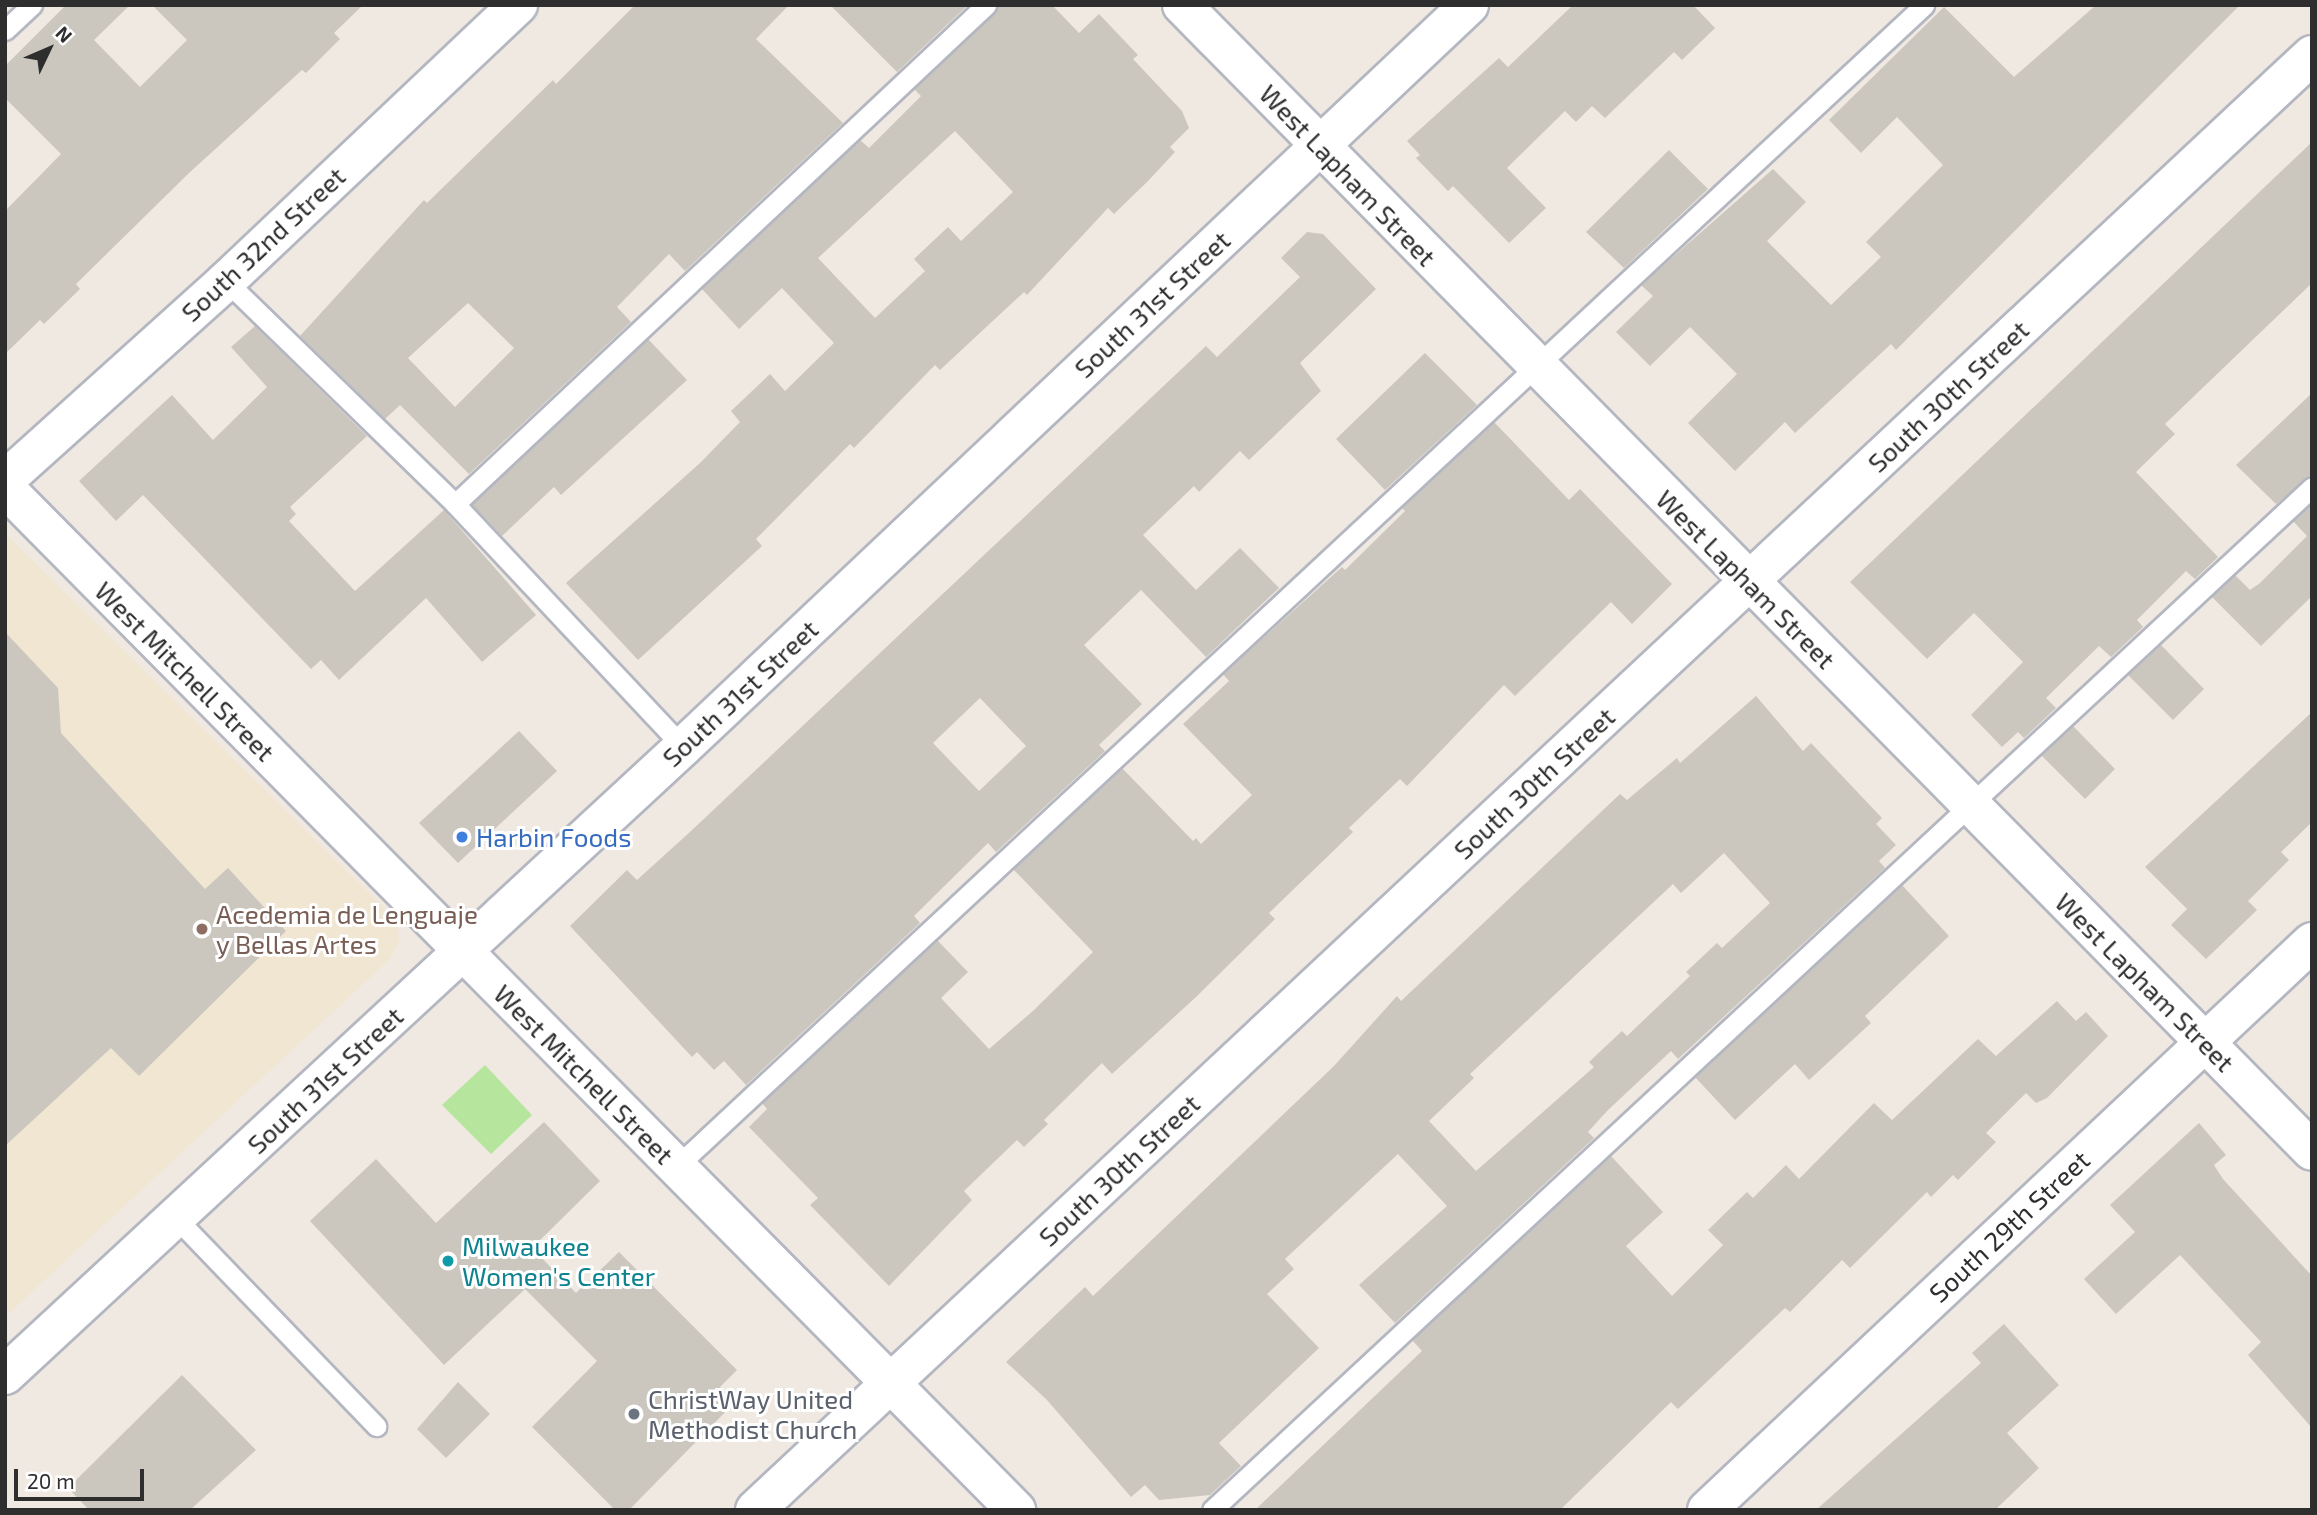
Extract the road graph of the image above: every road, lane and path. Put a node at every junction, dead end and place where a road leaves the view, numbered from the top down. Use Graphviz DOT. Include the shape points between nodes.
graph roads {
  1 [pos="32,5"];
  2 [pos="518,5"];
  3 [pos="986,5"];
  4 [pos="1182,5"];
  5 [pos="1469,5"];
  6 [pos="1924,5"];
  7 [pos="5,30"];
  8 [pos="2312,55"];
  9 [pos="1319,146"];
  10 [pos="226,281"];
  11 [pos="1537,369"];
  12 [pos="5,480"];
  13 [pos="2312,487"];
  14 [pos="5,488"];
  15 [pos="456,504"];
  16 [pos="1750,582"];
  17 [pos="683,747"];
  18 [pos="1972,808"];
  19 [pos="2312,942"];
  20 [pos="463,953"];
  21 [pos="2205,1041"];
  22 [pos="2312,1151"];
  23 [pos="677,1166"];
  24 [pos="176,1218"];
  25 [pos="5,1375"];
  26 [pos="890,1383"];
  27 [pos="376,1426"];
  28 [pos="755,1510"];
  29 [pos="1016,1510"];
  30 [pos="1212,1510"];
  31 [pos="1707,1510"];
  1 -- 7 [label="lane"];
  2 -- 10 [label="street, South 32nd Street"];
  3 -- 15 [label="lane"];
  4 -- 9 [label="street, West Lapham Street"];
  5 -- 9 [label="street, South 31st Street"];
  6 -- 11 [label="lane"];
  8 -- 16 [label="street, South 30th Street"];
  9 -- 11 [label="street, West Lapham Street"];
  9 -- 17 [label="street, South 31st Street"];
  10 -- 12 [label="street, South 32nd Street"];
  10 -- 15 [label="lane"];
  11 -- 16 [label="street, West Lapham Street"];
  11 -- 23 [label="lane"];
  13 -- 18 [label="lane"];
  14 -- 20 [label="street, West Mitchell Street"];
  15 -- 17 [label="lane"];
  16 -- 18 [label="street, West Lapham Street"];
  16 -- 26 [label="street, South 30th Street"];
  17 -- 20 [label="street, South 31st Street"];
  18 -- 21 [label="street, West Lapham Street"];
  18 -- 30 [label="lane"];
  19 -- 21 [label="street, South 29th Street"];
  20 -- 23 [label="street, West Mitchell Street"];
  20 -- 24 [label="street, South 31st Street"];
  21 -- 22 [label="street, West Lapham Street"];
  21 -- 31 [label="street, South 29th Street"];
  23 -- 26 [label="street, West Mitchell Street"];
  24 -- 25 [label="street, South 31st Street"];
  24 -- 27 [label="lane"];
  26 -- 28 [label="street, South 30th Street"];
  26 -- 29 [label="street, West Mitchell Street"];
}
